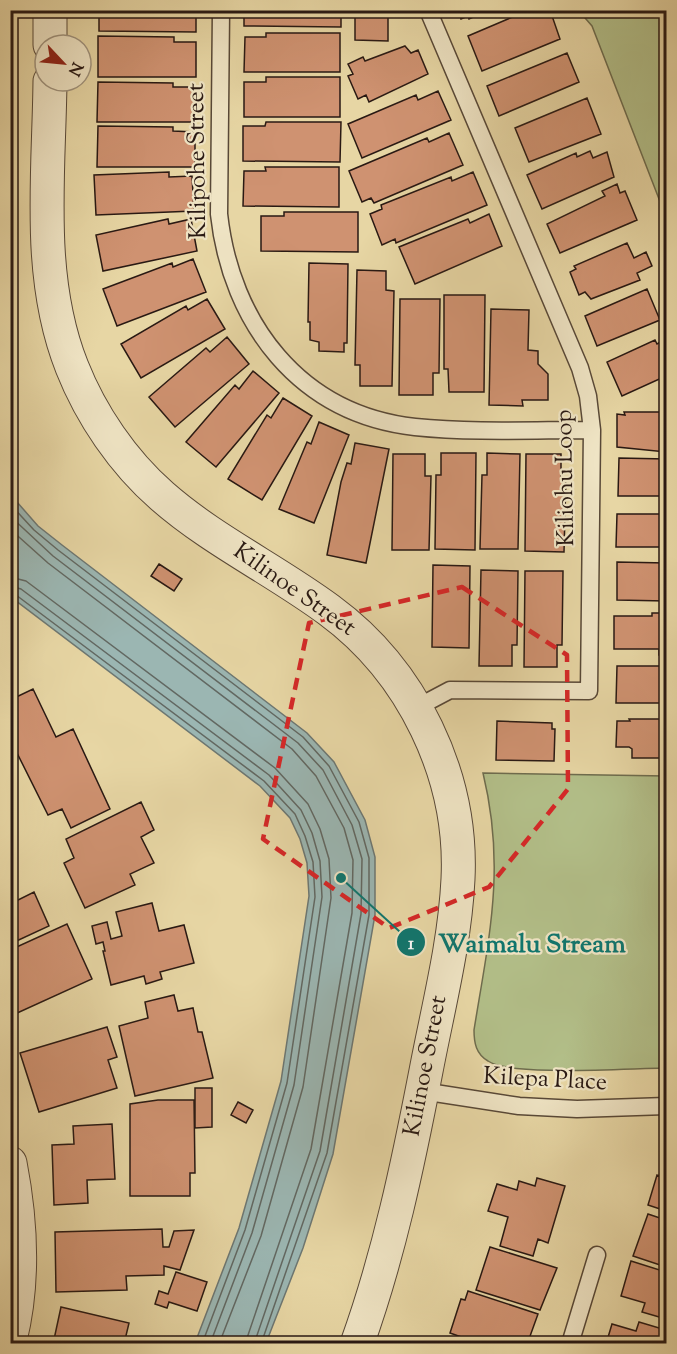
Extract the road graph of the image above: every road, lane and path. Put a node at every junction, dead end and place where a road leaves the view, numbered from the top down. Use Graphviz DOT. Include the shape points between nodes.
graph roads {
  1 [pos="50,10"];
  2 [pos="221,10"];
  3 [pos="428,10"];
  4 [pos="50,33"];
  5 [pos="50,93"];
  6 [pos="592,430"];
  7 [pos="416,708"];
  8 [pos="422,1091"];
  9 [pos="666,1106"];
  10 [pos="10,1163"];
  11 [pos="597,1255"];
  12 [pos="10,1340"];
  13 [pos="357,1344"];
  14 [pos="570,1344"];
  1 -- 4 [label="street"];
  2 -- 6 [label="lane, Kilipohe Street" via="222,246 240,301 271,350 320,393 389,422 441,428"];
  3 -- 6 [label="lane, Kiliohu Loop" via="580,368"];
  5 -- 7 [label="street, Kilinoe Street" via="48,240 54,307 72,368 96,416 138,473 162,496 351,627 384,661"];
  6 -- 7 [label="lane, Kiliohu Loop" via="589,691 450,690"];
  7 -- 8 [label="street, Kilinoe Street" via="445,777 453,808 458,876 450,947"];
  8 -- 9 [label="lane, Kilepa Place" via="519,1106"];
  8 -- 13 [label="street, Kilinoe Street" via="388,1250"];
  10 -- 12 [label="street" via="18,1223 18,1292"];
  11 -- 14 [label="lane"];
}
